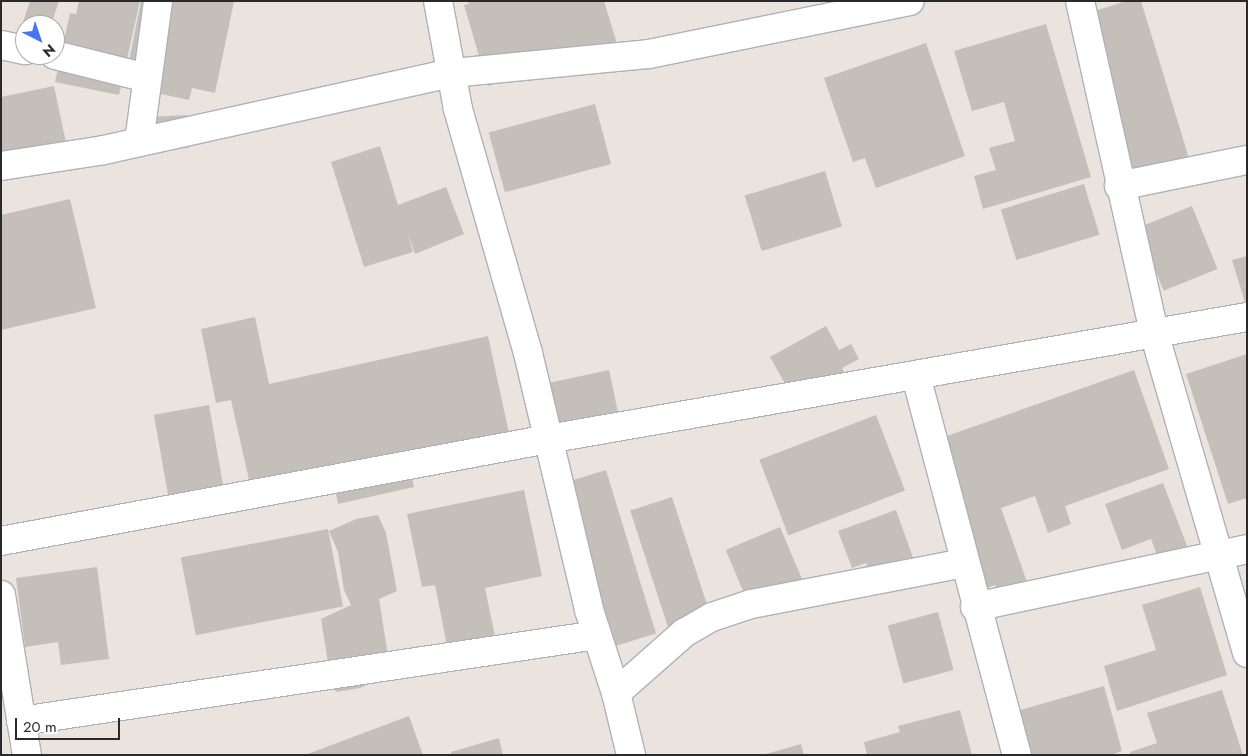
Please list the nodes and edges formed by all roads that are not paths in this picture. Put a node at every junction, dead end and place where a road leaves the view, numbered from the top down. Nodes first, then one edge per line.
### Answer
1 (158, 1) edge
2 (438, 1) edge
3 (910, 1) edge
4 (1080, 1) edge
5 (1, 46) edge
6 (15, 48) edge
7 (65, 58) edge
8 (452, 74) junction
9 (147, 78) junction
10 (139, 142) junction
11 (1247, 160) edge
12 (1, 166) edge
13 (1119, 186) junction
14 (1247, 317) edge
15 (1155, 336) junction
16 (916, 376) junction
17 (548, 439) junction
18 (1, 541) edge
19 (1247, 549) edge
20 (1218, 555) junction
21 (963, 563) junction
22 (1, 594) edge
23 (975, 607) junction
24 (597, 635) junction
25 (1247, 653) edge
26 (616, 693) junction
27 (21, 721) junction
28 (27, 755) edge
29 (631, 755) edge
30 (1016, 755) edge

1 - 9 street
2 - 8 street
3 - 8 street
4 - 13 street
5 - 6 street
7 - 9 street
8 - 10 street
8 - 17 street
9 - 10 street
10 - 12 street
11 - 13 street
13 - 15 street
14 - 15 street
15 - 16 street
15 - 20 street
16 - 17 street
16 - 21 street
17 - 18 street
17 - 24 street
19 - 20 street
20 - 23 street
20 - 25 street
21 - 23 street
21 - 26 street
22 - 27 street
23 - 30 street
24 - 26 street
24 - 27 street
26 - 29 street
27 - 28 street

